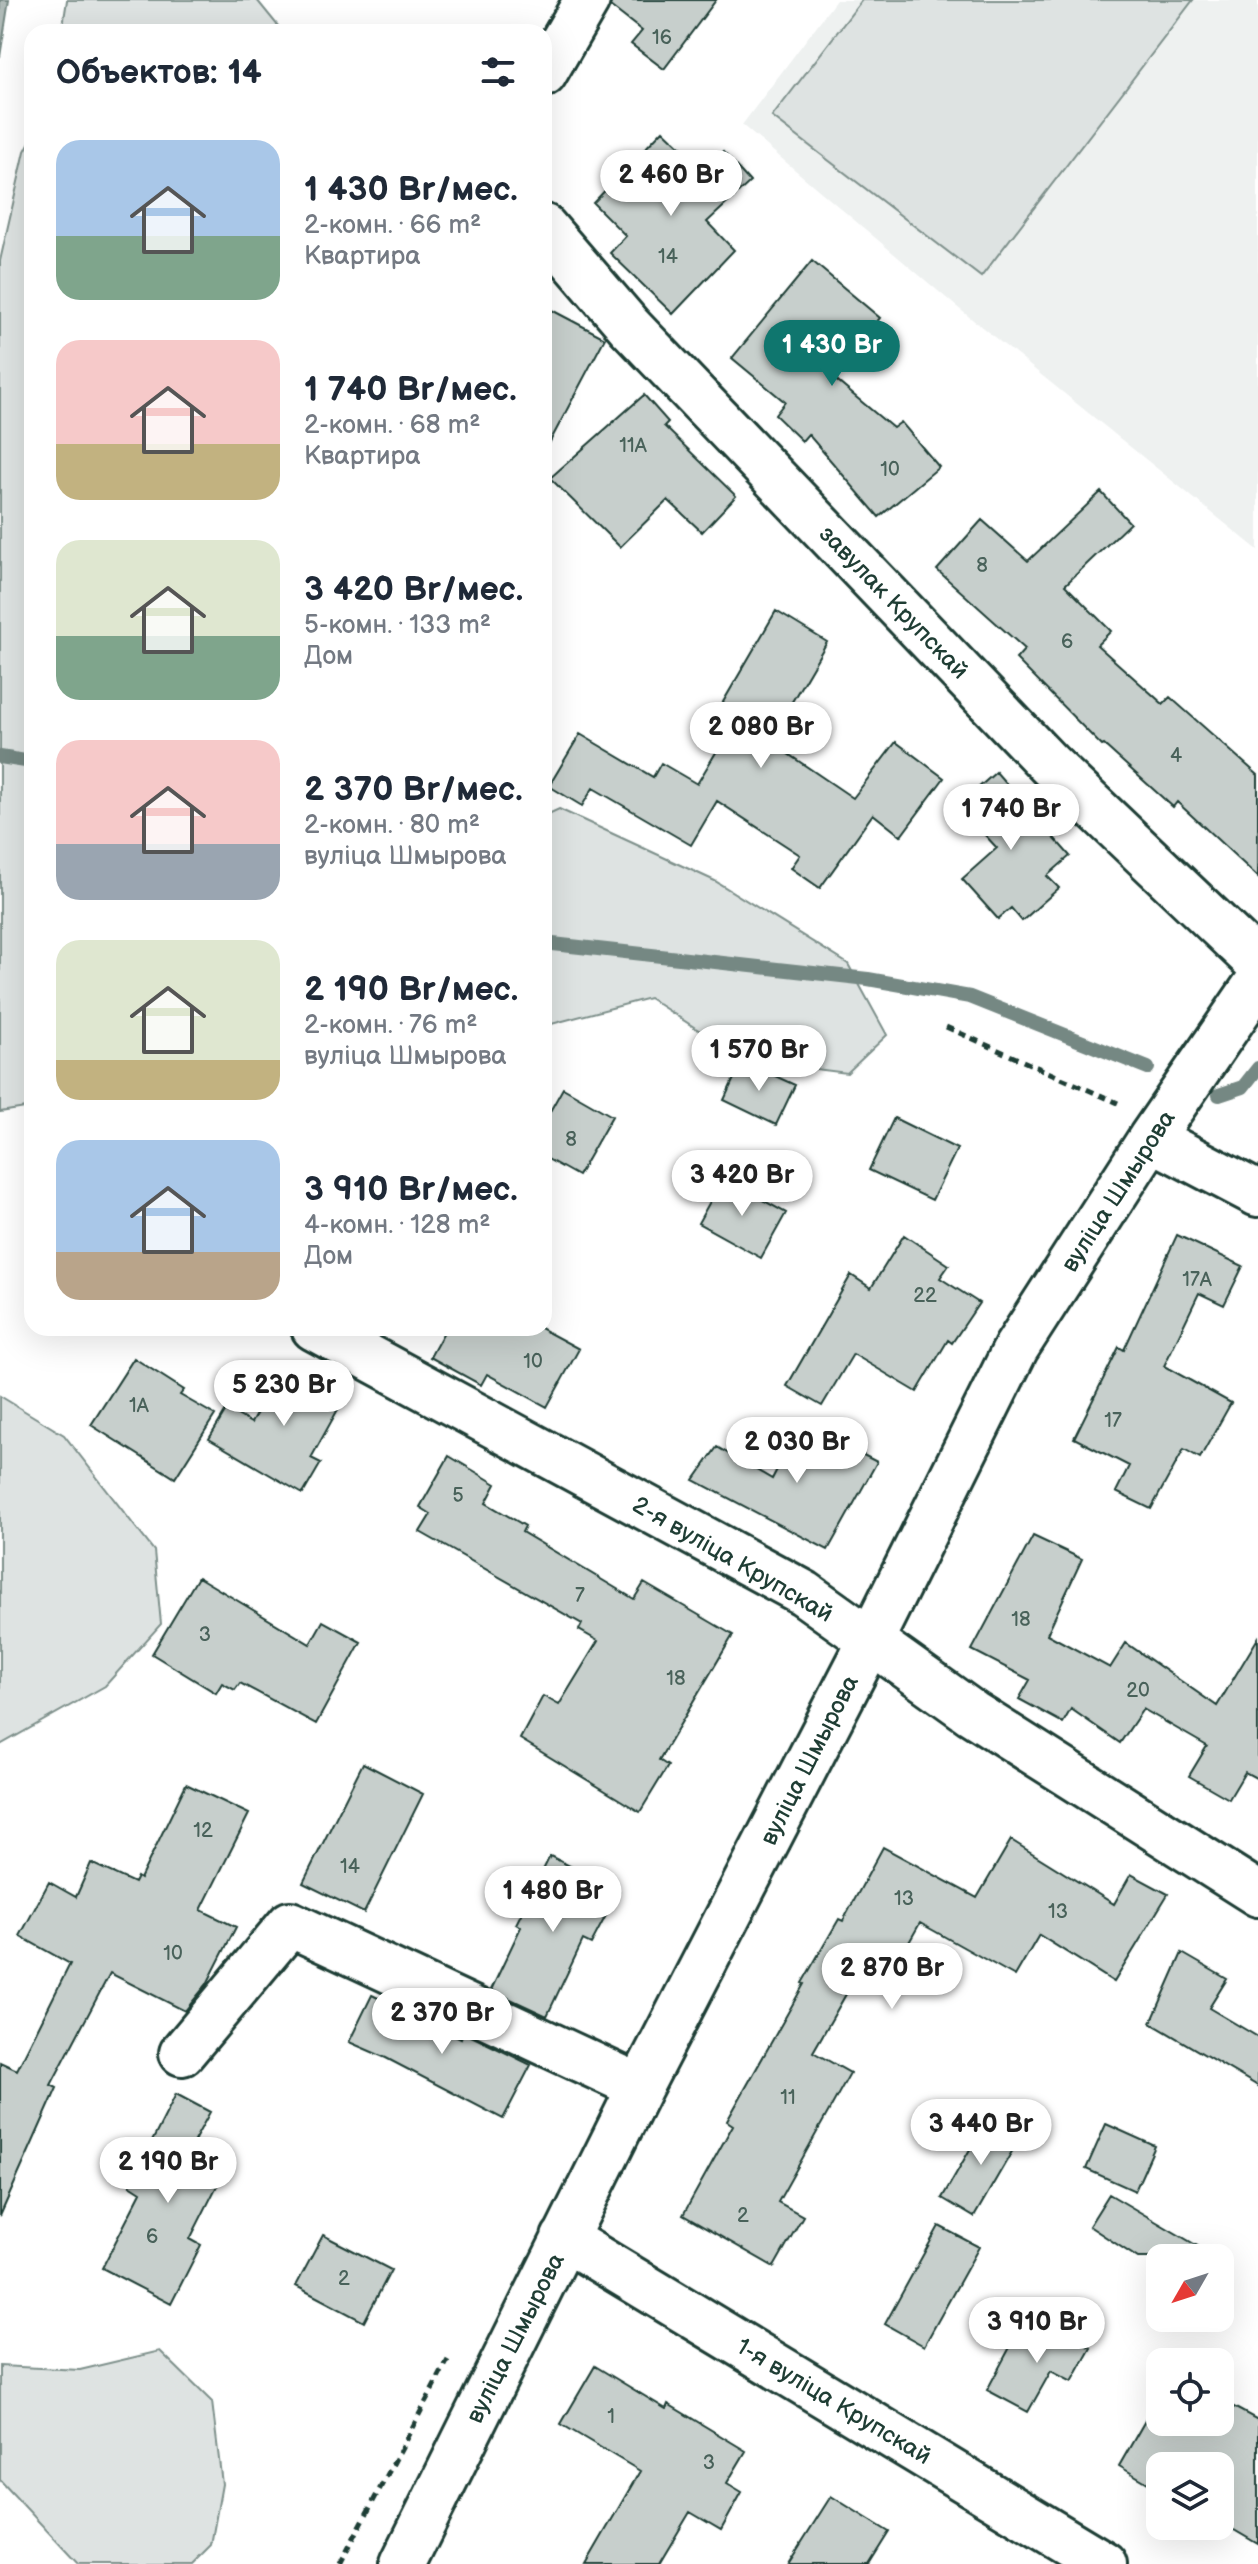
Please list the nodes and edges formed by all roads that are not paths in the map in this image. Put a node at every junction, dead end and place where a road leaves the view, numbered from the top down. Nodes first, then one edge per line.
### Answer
1 (587, 0) edge
2 (552, 60) edge
3 (552, 236) edge
4 (1258, 963) edge
5 (1258, 982) edge
6 (1140, 1123) junction
7 (1258, 1194) edge
8 (329, 1336) edge
9 (871, 1640) junction
10 (1258, 1894) edge
11 (182, 2053) dead end
12 (640, 2087) junction
13 (564, 2238) junction
14 (403, 2564) edge
15 (1104, 2564) edge

1 - 2 street
3 - 4 street, завулак Крупскай
5 - 6 street, вуліца Шмырова
6 - 7 street
6 - 9 street, вуліца Шмырова
8 - 9 street, 2-я вуліца Крупскай
9 - 10 street, 2-я вуліца Крупскай
9 - 12 street, вуліца Шмырова
11 - 12 street
12 - 13 street, вуліца Шмырова
13 - 14 street, вуліца Шмырова
13 - 15 street, 1-я вуліца Крупскай

